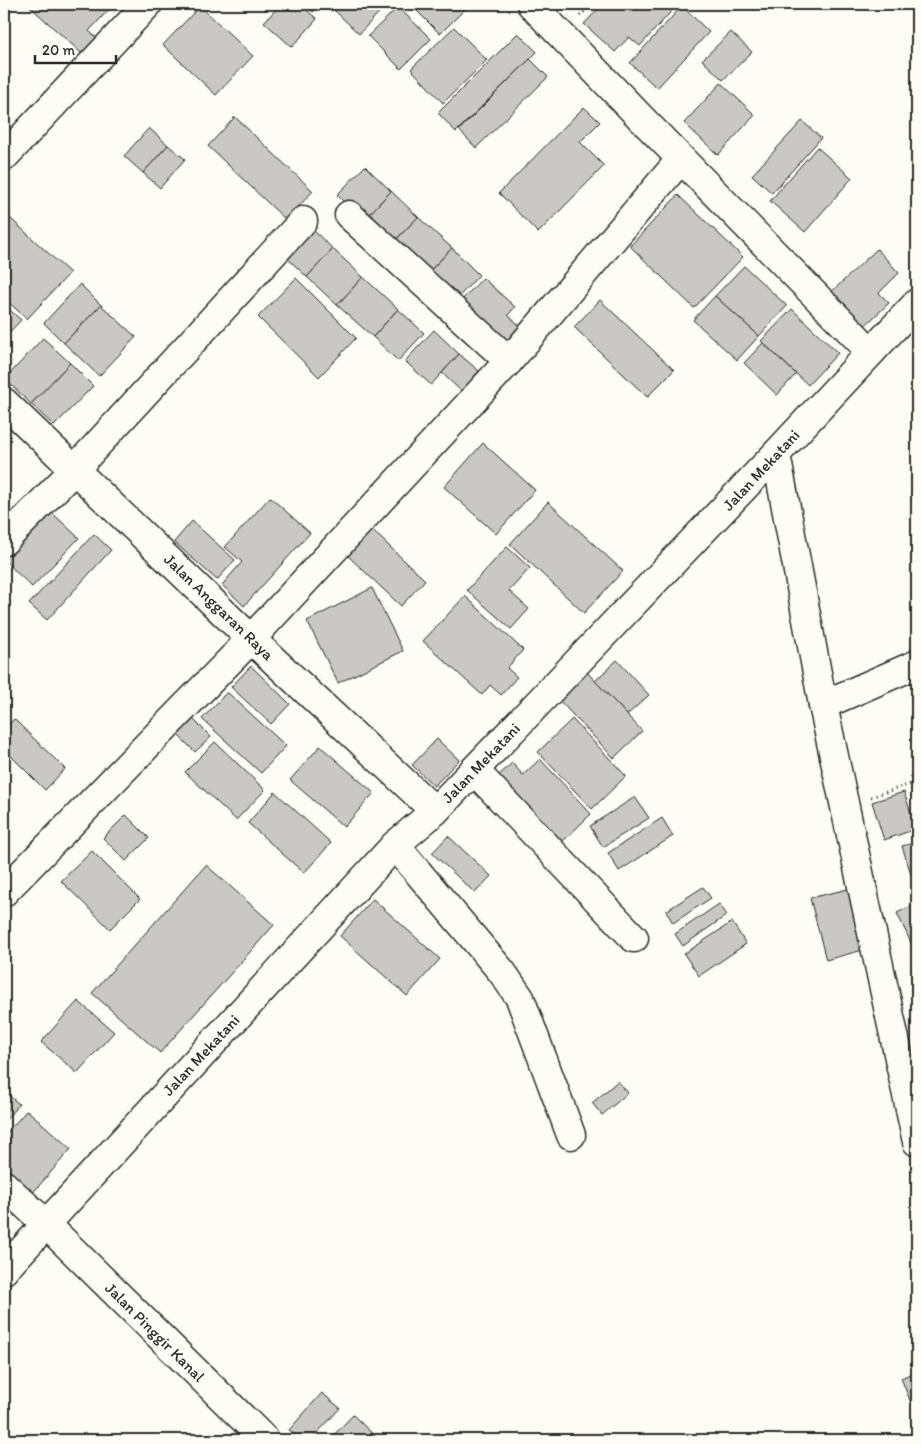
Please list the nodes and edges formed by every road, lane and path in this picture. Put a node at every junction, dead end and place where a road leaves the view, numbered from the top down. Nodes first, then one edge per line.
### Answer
1 (148, 4) edge
2 (531, 4) edge
3 (4, 157) edge
4 (681, 159) junction
5 (349, 215) dead end
6 (303, 221) dead end
7 (917, 303) edge
8 (871, 352) junction
9 (509, 361) junction
10 (4, 402) edge
11 (776, 454) junction
12 (74, 470) junction
13 (4, 541) edge
14 (251, 639) junction
15 (917, 664) edge
16 (823, 705) junction
17 (474, 770) junction
18 (917, 782) edge
19 (844, 805) junction
20 (435, 810) junction
21 (395, 845) junction
22 (4, 892) edge
23 (634, 938) dead end
24 (571, 1135) dead end
25 (917, 1142) edge
26 (4, 1185) edge
27 (46, 1224) junction
28 (4, 1270) edge
29 (265, 1440) edge

1 - 3 street
2 - 4 street
4 - 8 street
4 - 9 street
5 - 9 street
6 - 12 street
7 - 8 street, Jalan Mekatani
8 - 11 street, Jalan Mekatani
9 - 14 street
10 - 12 street, Jalan Anggaran Raya
11 - 16 street
11 - 17 street, Jalan Mekatani
12 - 13 street
12 - 14 street, Jalan Anggaran Raya
14 - 20 street, Jalan Anggaran Raya
14 - 22 street
15 - 16 street
16 - 19 street
17 - 20 street, Jalan Mekatani
17 - 23 street
18 - 19 path
19 - 25 street
20 - 21 street, Jalan Mekatani
21 - 24 street
21 - 27 street, Jalan Mekatani
26 - 27 street, Jalan Pinggir Kanal
27 - 28 street, Jalan Mekatani
27 - 29 street, Jalan Pinggir Kanal

